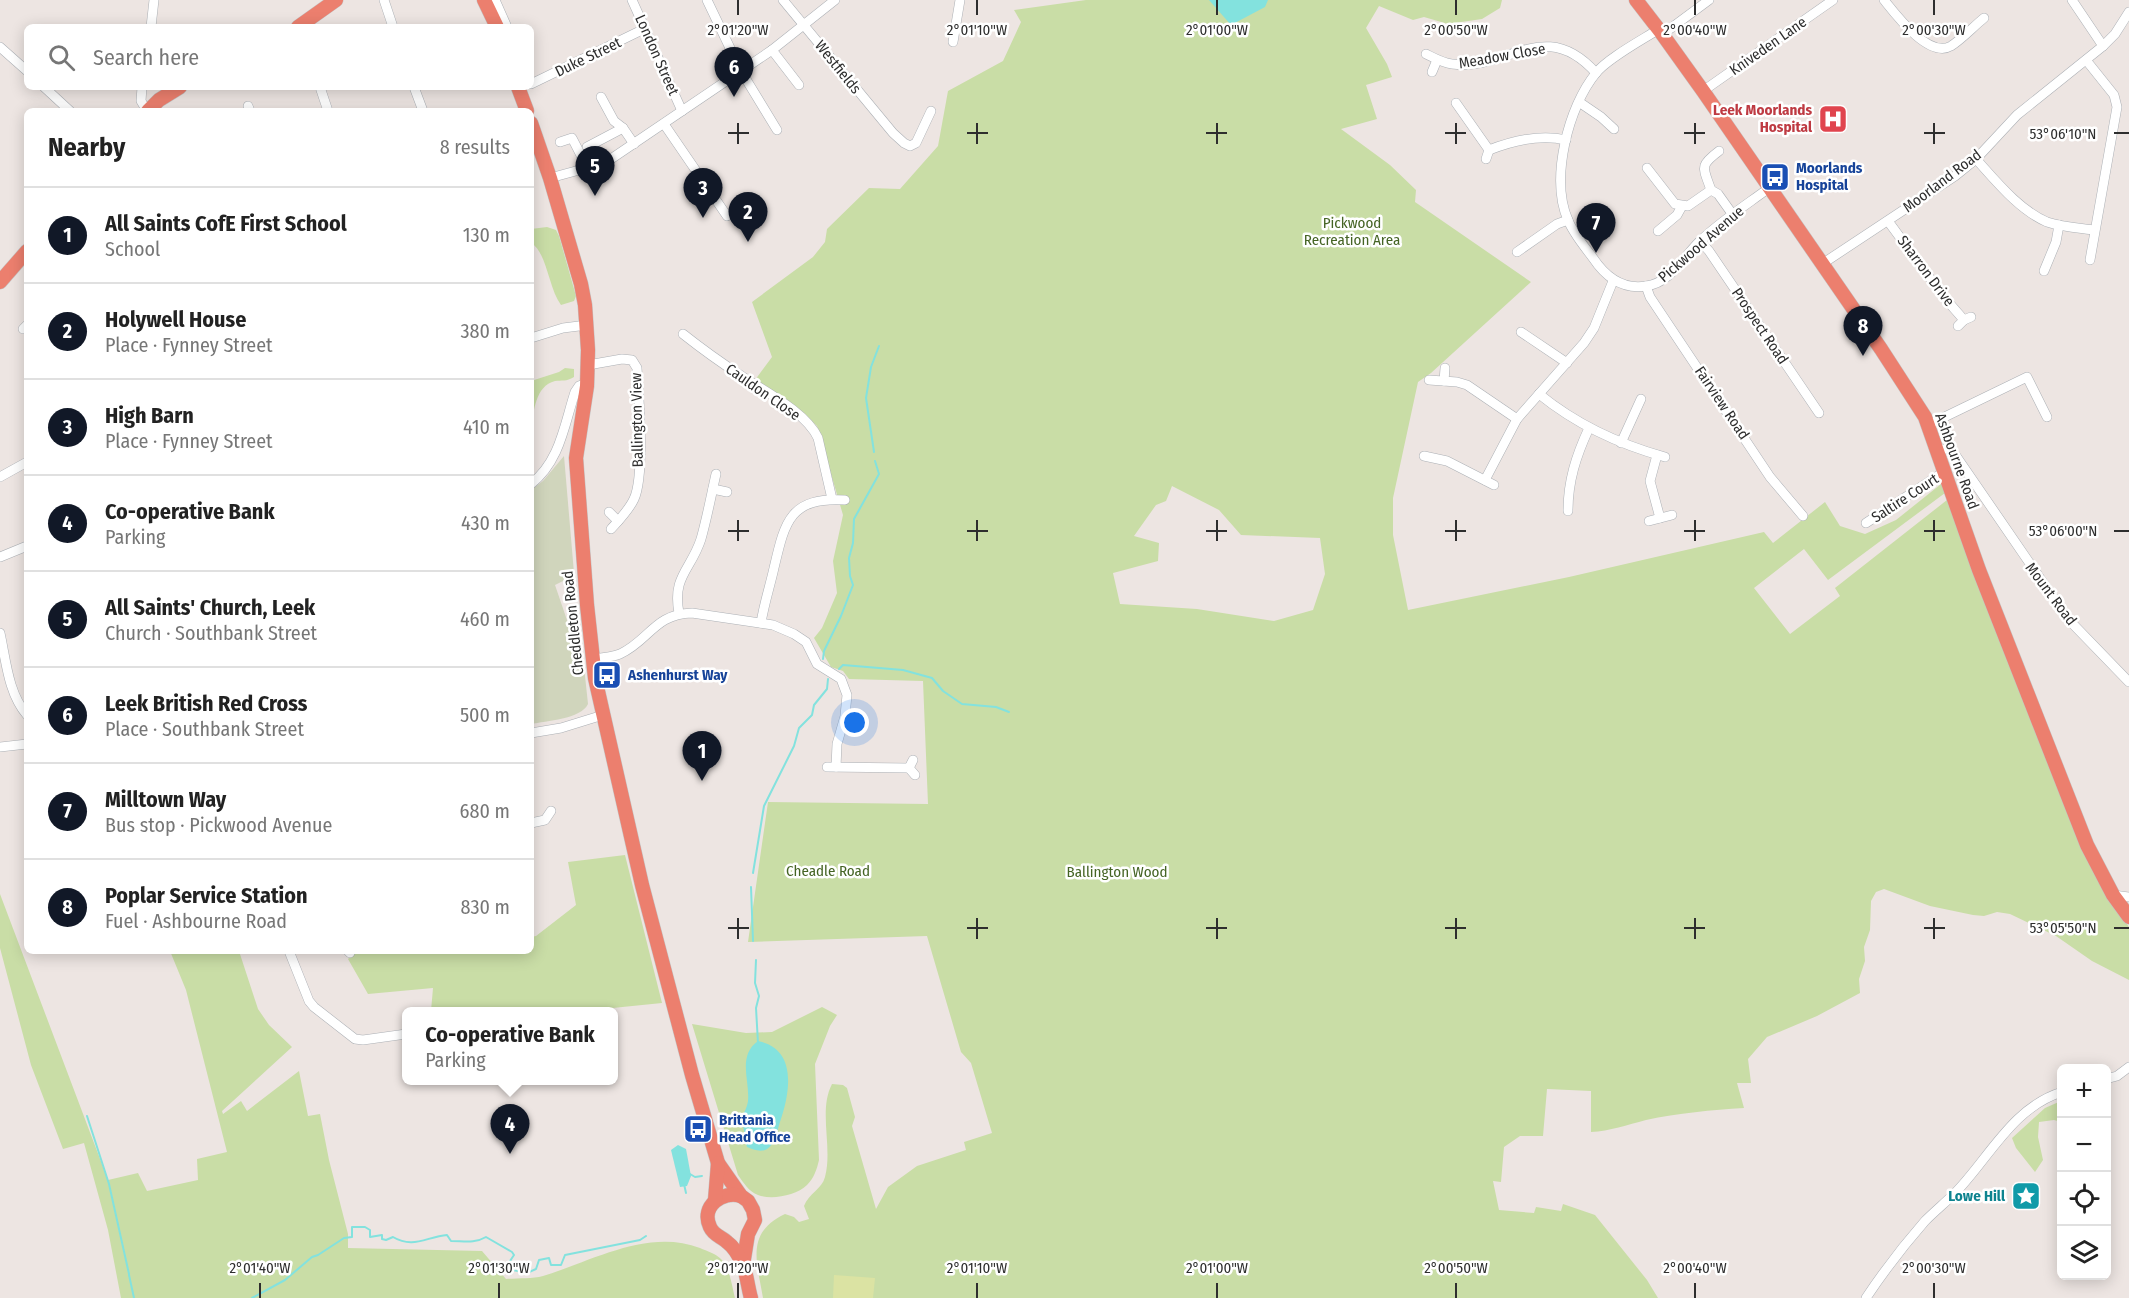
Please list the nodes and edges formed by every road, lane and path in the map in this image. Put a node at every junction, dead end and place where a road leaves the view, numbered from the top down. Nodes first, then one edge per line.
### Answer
1 (154, 0) edge
2 (336, 0) edge
3 (384, 0) edge
4 (484, 0) edge
5 (495, 0) edge
6 (632, 0) edge
7 (706, 0) edge
8 (783, 0) edge
9 (835, 0) edge
10 (960, 0) edge
11 (1636, 0) edge
12 (1709, 0) edge
13 (1833, 0) edge
14 (1884, 0) edge
15 (2072, 0) edge
16 (2129, 12) edge
17 (1984, 18) dead end
18 (151, 24) edge
19 (303, 24) edge
20 (392, 24) edge
21 (496, 24) edge
22 (506, 24) edge
23 (804, 26) junction
24 (644, 29) junction
25 (1661, 32) junction
26 (953, 42) dead end
27 (2103, 46) junction
28 (0, 47) edge
29 (772, 50) junction
30 (1426, 54) dead end
31 (1437, 60) junction
32 (2086, 60) junction
33 (24, 68) edge
34 (741, 71) junction
35 (1432, 72) dead end
36 (1596, 73) junction
37 (534, 82) edge
38 (799, 85) dead end
39 (47, 90) edge
40 (142, 90) edge
41 (175, 90) edge
42 (321, 90) edge
43 (415, 90) edge
44 (524, 90) edge
45 (1702, 91) junction
46 (601, 97) dead end
47 (1579, 102) junction
48 (1462, 106) dead end
49 (67, 108) edge
50 (146, 108) edge
51 (151, 108) edge
52 (327, 108) edge
53 (422, 108) edge
54 (527, 108) edge
55 (682, 111) junction
56 (931, 111) dead end
57 (664, 124) junction
58 (623, 128) junction
59 (1614, 129) dead end
60 (777, 130) dead end
61 (534, 138) edge
62 (1566, 140) junction
63 (560, 142) dead end
64 (634, 144) junction
65 (587, 147) dead end
66 (1719, 151) dead end
67 (1976, 159) junction
68 (587, 167) junction
69 (1653, 171) dead end
70 (550, 178) junction
71 (1769, 188) junction
72 (1711, 190) junction
73 (1683, 206) junction
74 (1733, 215) junction
75 (727, 216) dead end
76 (1568, 220) junction
77 (1888, 221) junction
78 (2059, 225) junction
79 (2094, 230) junction
80 (1658, 231) dead end
81 (1700, 241) junction
82 (24, 254) edge
83 (1532, 256) dead end
84 (2090, 260) dead end
85 (1822, 264) junction
86 (2044, 271) dead end
87 (1613, 281) junction
88 (0, 282) edge
89 (1646, 286) junction
90 (1964, 321) dead end
91 (587, 325) junction
92 (683, 334) dead end
93 (534, 337) edge
94 (1524, 338) dead end
95 (1567, 363) junction
96 (588, 365) junction
97 (1445, 368) dead end
98 (1429, 380) dead end
99 (1444, 381) junction
100 (587, 383) junction
101 (1539, 394) junction
102 (1642, 405) dead end
103 (1819, 413) dead end
104 (2047, 417) dead end
105 (1517, 419) junction
106 (1928, 425) junction
107 (1589, 428) junction
108 (1621, 442) junction
109 (1937, 449) junction
110 (24, 464) edge
111 (1431, 469) dead end
112 (1944, 472) junction
113 (716, 474) dead end
114 (0, 477) edge
115 (534, 481) edge
116 (713, 489) junction
117 (727, 492) dead end
118 (832, 499) junction
119 (845, 500) dead end
120 (1568, 500) junction
121 (1578, 501) dead end
122 (1568, 511) dead end
123 (609, 512) dead end
124 (1672, 515) dead end
125 (1803, 516) dead end
126 (1660, 518) junction
127 (1649, 521) dead end
128 (1866, 523) dead end
129 (24, 547) edge
130 (0, 557) edge
131 (679, 613) junction
132 (761, 623) junction
133 (0, 633) edge
134 (592, 658) junction
135 (2129, 682) edge
136 (24, 710) edge
137 (603, 715) junction
138 (534, 732) edge
139 (24, 744) edge
140 (0, 747) edge
141 (912, 768) dead end
142 (551, 811) dead end
143 (534, 822) edge
144 (2123, 896) edge
145 (2129, 917) edge
146 (290, 954) edge
147 (402, 1035) edge
148 (2129, 1067) edge
149 (2111, 1078) edge
150 (2057, 1094) edge
151 (718, 1163) junction
152 (741, 1196) junction
153 (715, 1200) junction
154 (748, 1234) junction
155 (726, 1240) junction
156 (743, 1265) junction
157 (751, 1298) edge
158 (1866, 1298) edge

1 - 18 street
2 - 19 highway
3 - 20 street
4 - 21 highway
5 - 22 street
6 - 24 street, London Street
7 - 34 street
8 - 23 street, Westfields
9 - 23 street
10 - 26 street
11 - 25 highway, Ashbourne Road
12 - 25 street
13 - 45 street, Kniveden Lane
14 - 17 street
15 - 27 street
16 - 27 street, Moorland Road
23 - 29 street
23 - 56 street, Westfields
24 - 37 street, Duke Street
24 - 55 street, London Street
25 - 36 street
25 - 45 highway, Ashbourne Road
27 - 32 street, Moorland Road
28 - 33 street
29 - 34 street
29 - 38 street
30 - 31 street, Meadow Close
31 - 35 street, Meadow Close
31 - 36 street, Meadow Close
32 - 67 street, Moorland Road
32 - 79 street
34 - 55 street
34 - 60 street
36 - 47 street
39 - 49 street
40 - 50 street
41 - 51 highway
42 - 52 street
43 - 53 street
44 - 54 highway
45 - 71 highway, Ashbourne Road
46 - 58 street
47 - 59 street
47 - 62 street
48 - 62 street
55 - 57 street
57 - 64 street
57 - 75 street
58 - 64 street
58 - 65 street
61 - 70 highway, Cheddleton Road
62 - 76 street
63 - 68 street
64 - 68 street
66 - 72 street
67 - 77 street, Moorland Road
67 - 78 street
68 - 70 street
69 - 73 street
70 - 91 highway, Cheddleton Road
71 - 74 street, Pickwood Avenue
71 - 85 highway, Ashbourne Road
72 - 73 street
72 - 74 street
73 - 80 street
74 - 81 street, Pickwood Avenue
76 - 83 street
76 - 87 street
77 - 85 street, Moorland Road
77 - 90 street, Sharron Drive
78 - 79 street
78 - 86 street
79 - 84 street
81 - 89 street, Pickwood Avenue
81 - 103 street, Prospect Road
82 - 88 highway
85 - 106 highway, Ashbourne Road
87 - 89 street, Pickwood Avenue
87 - 95 street
89 - 125 street, Fairview Road
91 - 93 street
91 - 96 highway, Cheddleton Road
92 - 118 street, Cauldon Close
94 - 95 street
95 - 101 street
96 - 100 highway, Cheddleton Road
96 - 123 street, Ballington View
97 - 99 street
98 - 99 street
99 - 105 street
100 - 115 street
100 - 134 highway, Cheddleton Road
101 - 105 street
101 - 107 street
102 - 108 street
104 - 106 street
105 - 111 street
106 - 109 highway, Ashbourne Road
107 - 108 street
107 - 120 street
108 - 126 street
109 - 112 highway, Ashbourne Road
109 - 135 street, Mount Road
110 - 114 street
112 - 128 street, Saltire Court
112 - 144 highway, Ashbourne Road
113 - 116 street
116 - 117 street
116 - 131 street
118 - 119 street
118 - 132 street
120 - 121 street
120 - 122 street
124 - 126 street
126 - 127 street
129 - 130 street
131 - 132 street
131 - 134 street
132 - 141 street
133 - 136 street
134 - 137 highway, Cheddleton Road
137 - 138 street
137 - 151 highway, Cheddleton Road
139 - 140 street
142 - 143 street
144 - 145 highway, Ashbourne Road
146 - 147 street
148 - 149 street
150 - 158 street
151 - 152 highway, Cheddleton Road
151 - 153 highway, Cheddleton Road
152 - 153 highway
152 - 154 highway, Cheddleton Road
153 - 155 highway, Cheddleton Road
154 - 155 highway
154 - 156 highway, Cheddleton Road
155 - 156 highway, Cheddleton Road
156 - 157 highway, Cheddleton Road

